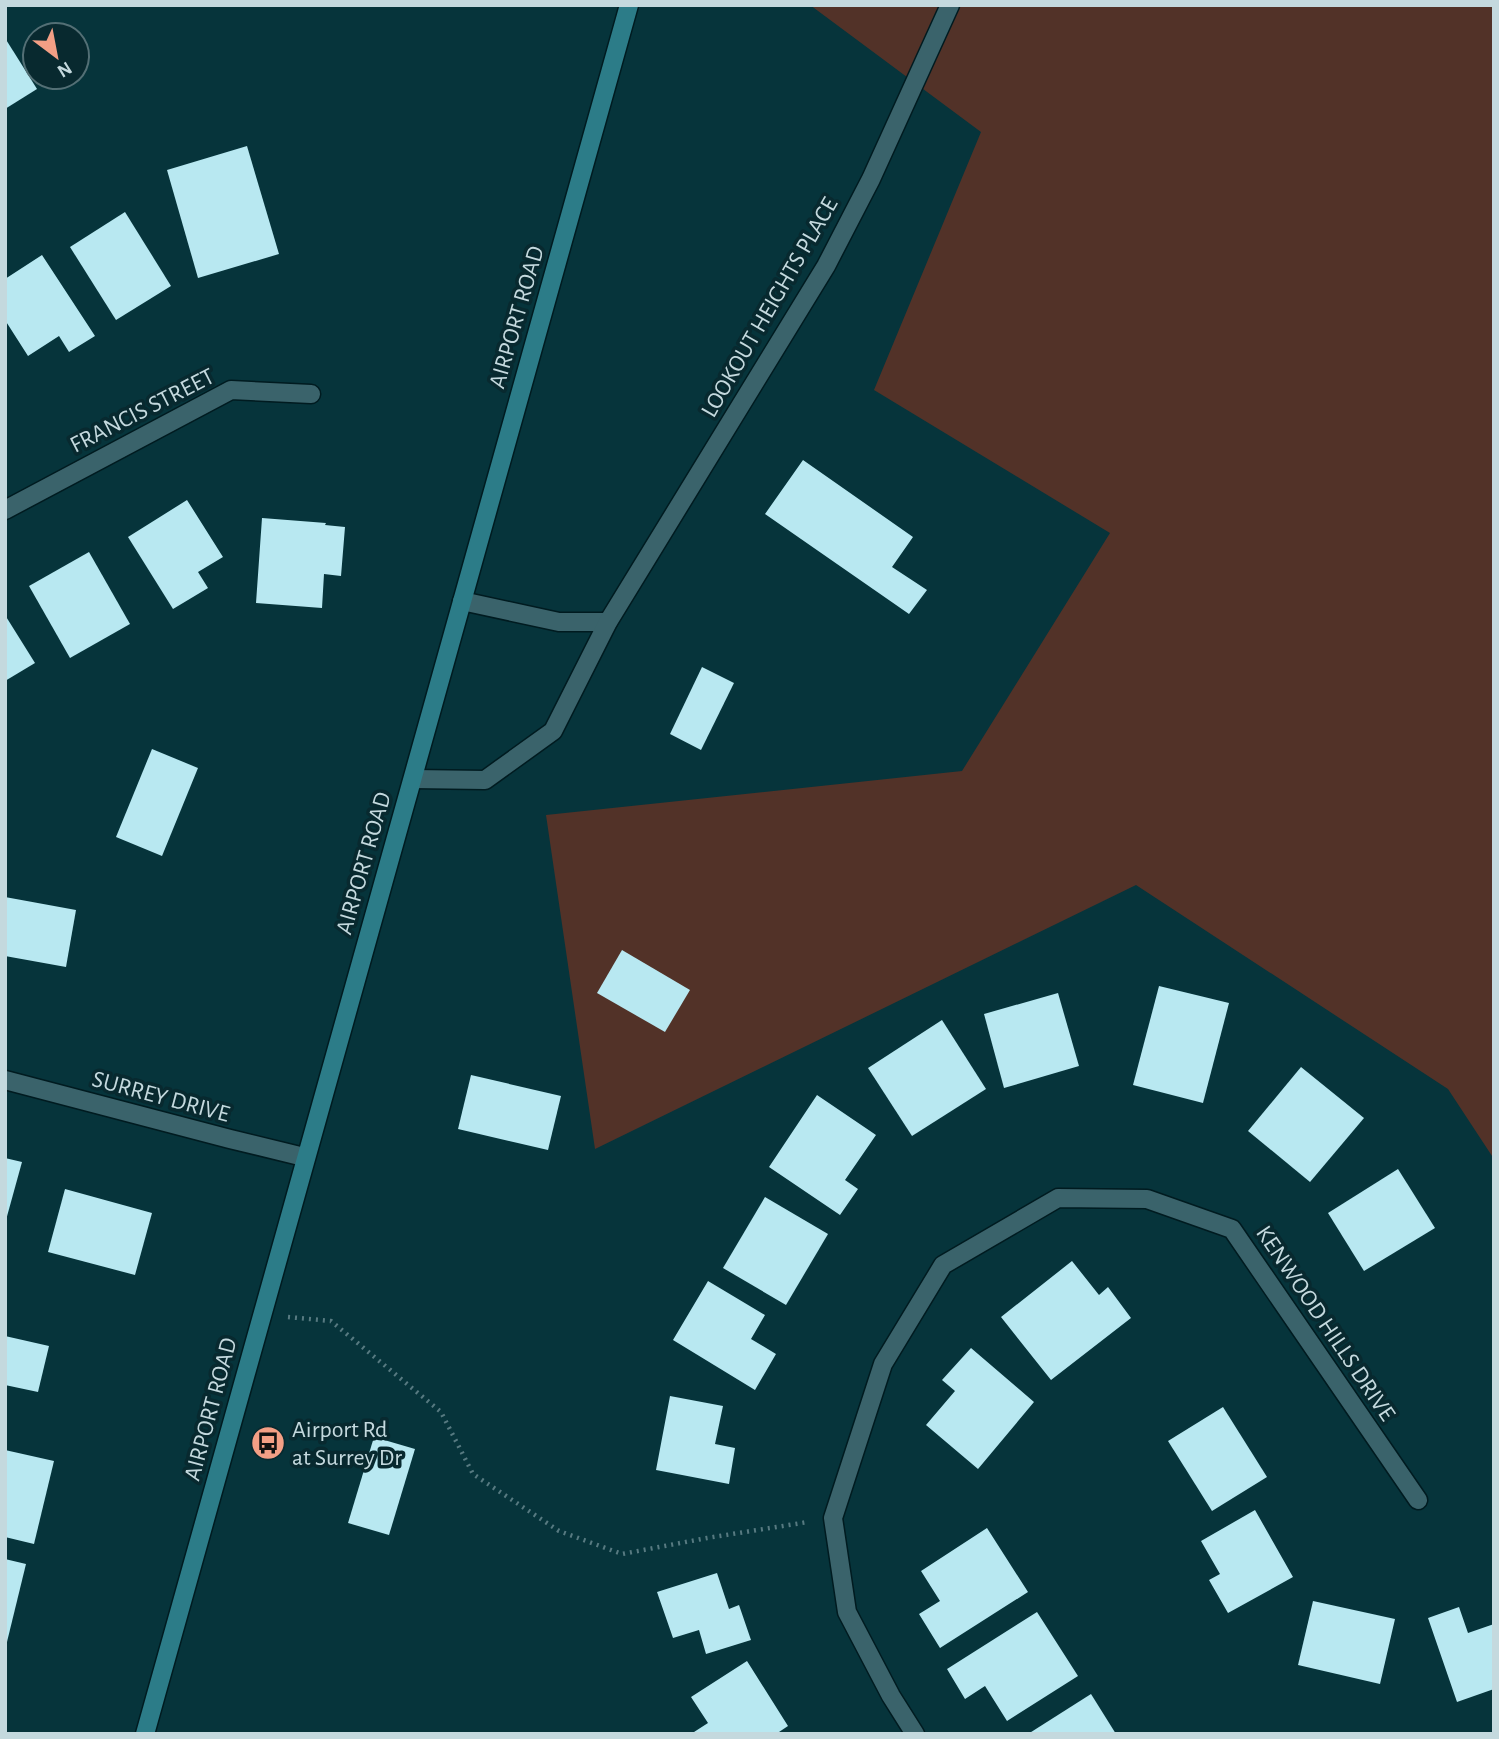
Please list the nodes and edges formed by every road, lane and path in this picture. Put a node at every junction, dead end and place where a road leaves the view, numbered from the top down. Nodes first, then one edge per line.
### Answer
1 (629, 5) edge
2 (950, 5) edge
3 (311, 394) dead end
4 (5, 510) edge
5 (462, 601) junction
6 (608, 622) junction
7 (413, 779) junction
8 (5, 1080) edge
9 (304, 1157) junction
10 (262, 1312) junction
11 (1418, 1500) dead end
12 (833, 1518) junction
13 (145, 1734) edge
14 (915, 1734) edge

1 - 5 main road, AIRPORT ROAD
2 - 6 street, LOOKOUT HEIGHTS PLACE
3 - 4 street, FRANCIS STREET
5 - 6 street
5 - 7 main road, AIRPORT ROAD
6 - 7 street, LOOKOUT HEIGHTS PLACE
7 - 9 main road, AIRPORT ROAD
8 - 9 street, SURREY DRIVE
9 - 10 main road, AIRPORT ROAD
10 - 12 path
10 - 13 main road, AIRPORT ROAD
11 - 12 street, KENWOOD HILLS DRIVE
12 - 14 street, KENWOOD HILLS DRIVE

